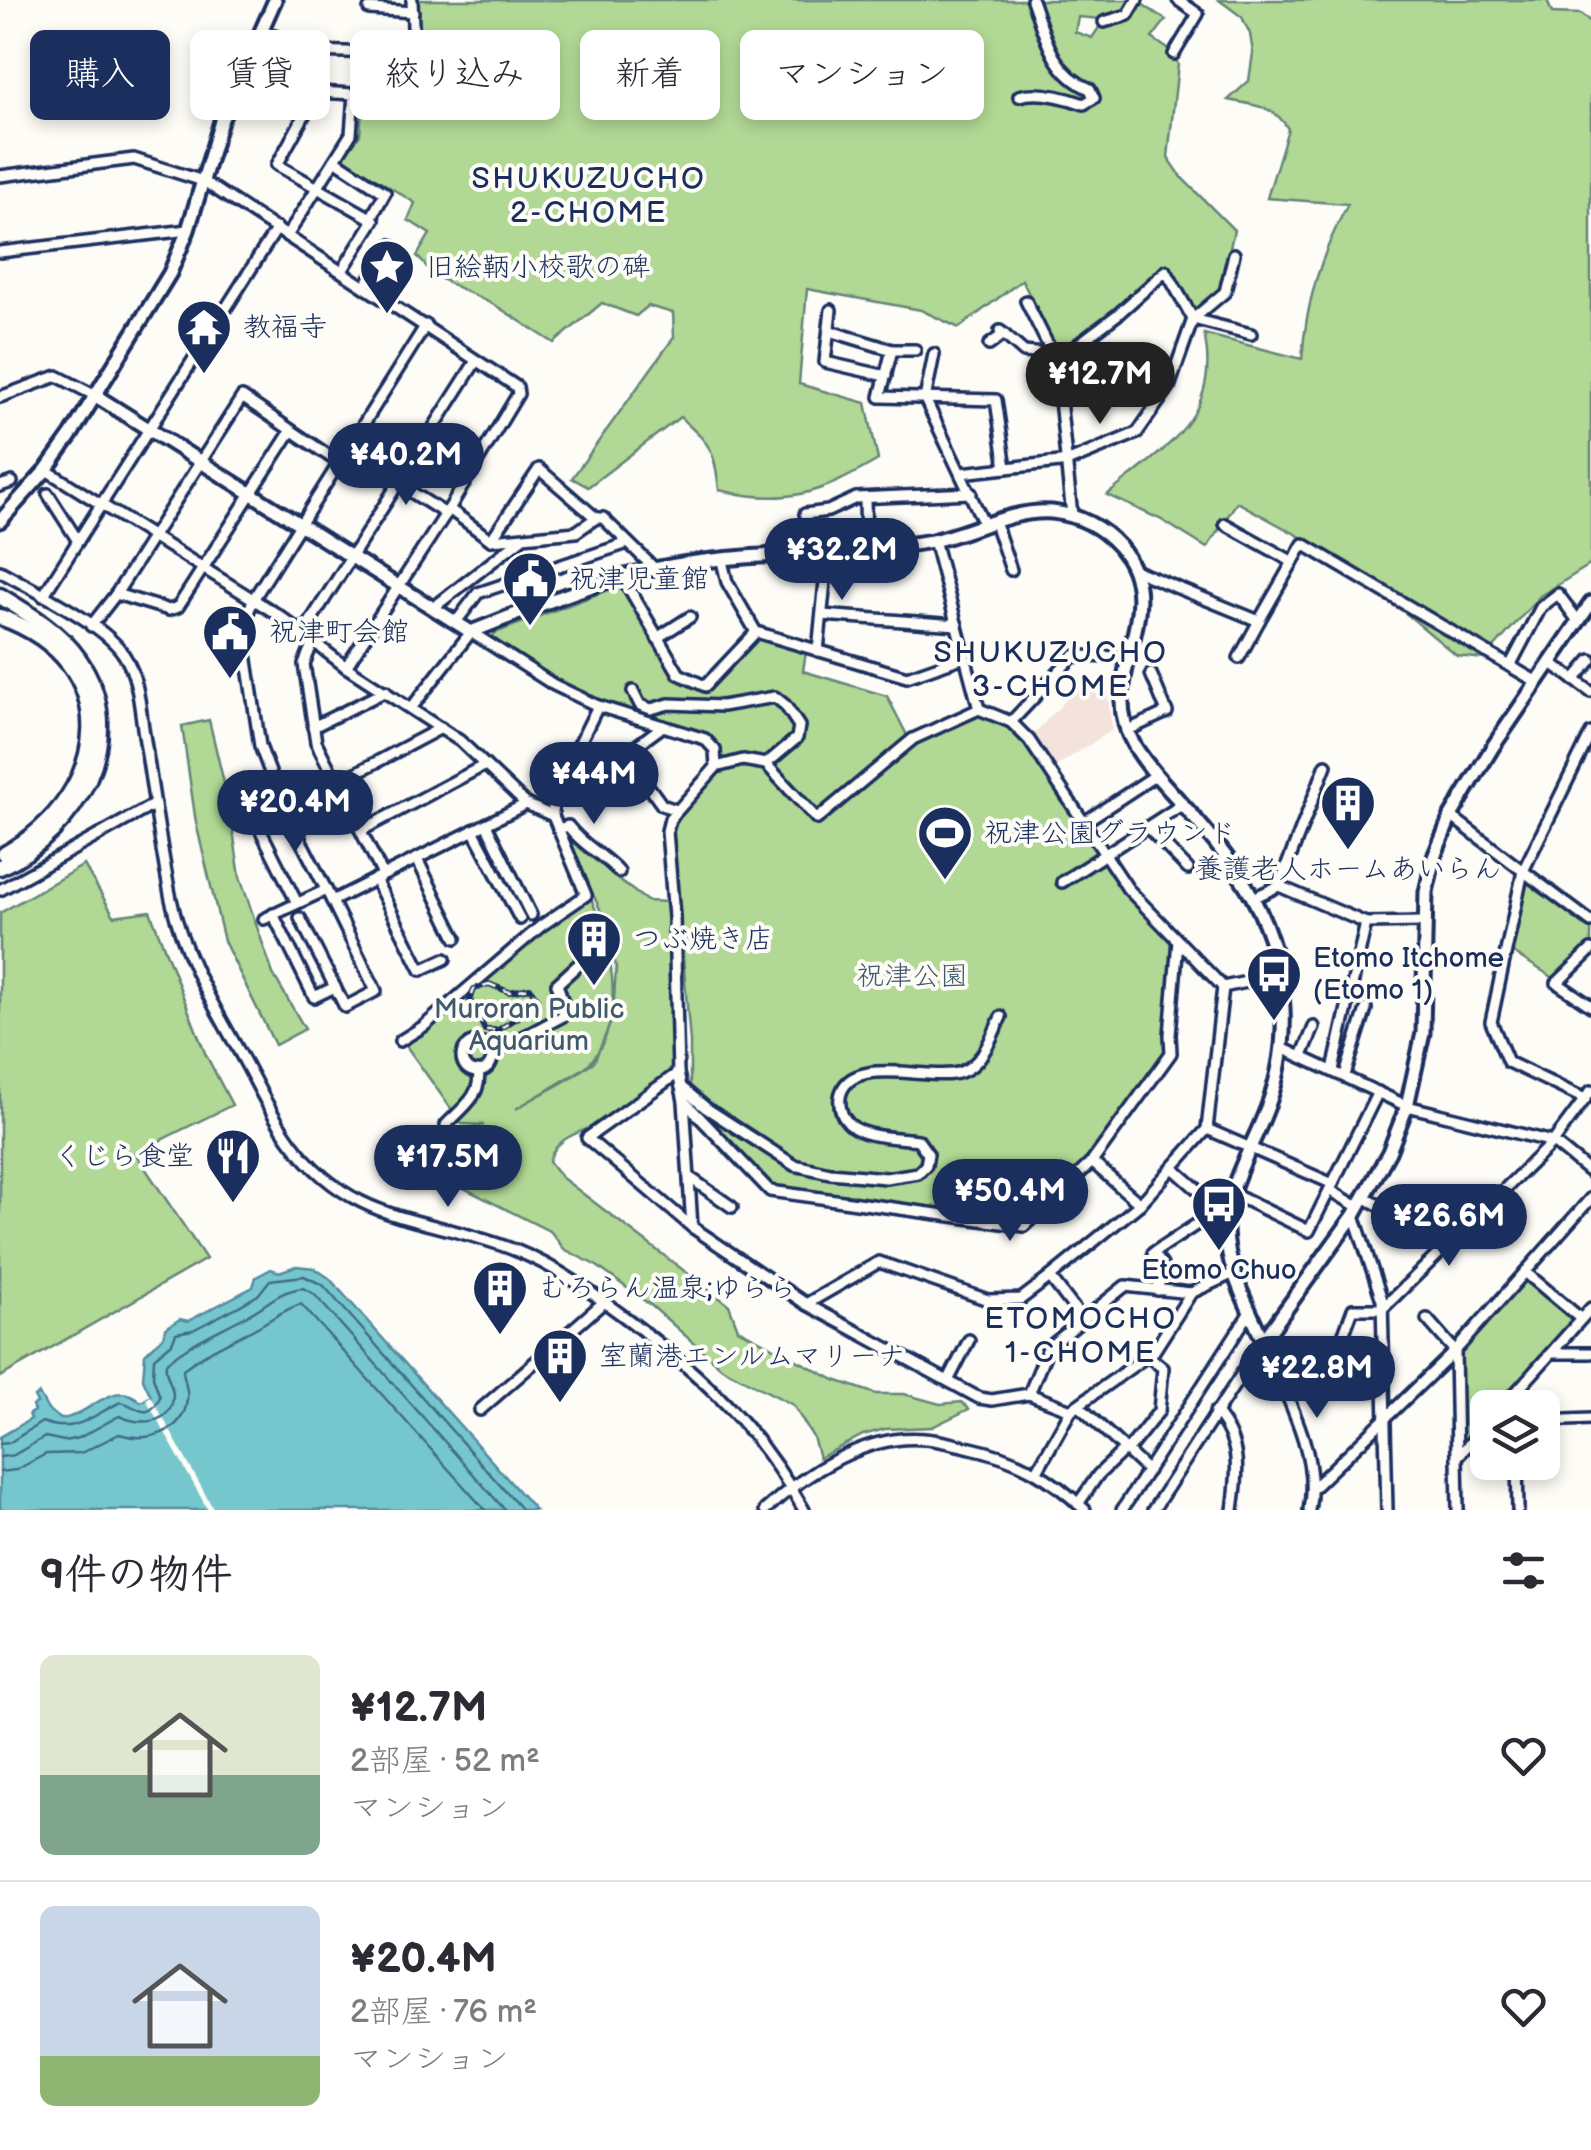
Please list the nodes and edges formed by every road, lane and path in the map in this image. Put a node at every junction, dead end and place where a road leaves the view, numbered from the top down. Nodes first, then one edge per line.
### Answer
1 (275, 0) edge
2 (412, 0) edge
3 (1032, 0) edge
4 (1137, 0) edge
5 (1178, 0) edge
6 (370, 9) dead end
7 (413, 12) junction
8 (1104, 22) dead end
9 (263, 30) edge
10 (330, 52) edge
11 (1174, 54) dead end
12 (330, 93) edge
13 (1018, 96) dead end
14 (221, 120) edge
15 (299, 120) edge
16 (335, 160) junction
17 (0, 176) edge
18 (203, 181) junction
19 (319, 188) junction
20 (371, 218) junction
21 (277, 228) junction
22 (188, 230) junction
23 (287, 236) junction
24 (392, 245) dead end
25 (0, 252) edge
26 (1234, 254) dead end
27 (342, 271) junction
28 (366, 286) junction
29 (1026, 301) dead end
30 (831, 310) dead end
31 (1194, 319) junction
32 (426, 325) junction
33 (830, 330) junction
34 (1251, 334) dead end
35 (988, 345) dead end
36 (892, 350) junction
37 (916, 350) dead end
38 (934, 354) dead end
39 (1055, 358) junction
40 (476, 361) junction
41 (886, 376) junction
42 (96, 396) junction
43 (0, 397) edge
44 (925, 399) junction
45 (150, 429) junction
46 (291, 431) junction
47 (348, 452) junction
48 (200, 460) junction
49 (1069, 461) junction
50 (340, 464) junction
51 (1006, 468) junction
52 (46, 470) junction
53 (961, 472) junction
54 (12, 482) dead end
55 (398, 484) junction
56 (0, 486) edge
57 (251, 492) junction
58 (971, 493) junction
59 (48, 494) dead end
60 (865, 500) junction
61 (100, 506) junction
62 (447, 512) junction
63 (806, 514) dead end
64 (1072, 516) junction
65 (596, 518) junction
66 (0, 521) edge
67 (1225, 524) dead end
68 (301, 525) junction
69 (990, 525) junction
70 (524, 537) junction
71 (151, 538) junction
72 (491, 540) junction
73 (934, 540) junction
74 (78, 541) junction
75 (628, 543) junction
76 (866, 548) junction
77 (828, 551) junction
78 (352, 557) junction
79 (722, 561) junction
80 (1293, 562) junction
81 (655, 569) junction
82 (202, 570) junction
83 (1011, 570) dead end
84 (1134, 570) junction
85 (0, 571) edge
86 (623, 578) junction
87 (399, 586) junction
88 (116, 594) junction
89 (0, 596) edge
90 (44, 596) junction
91 (254, 598) junction
92 (1591, 603) edge
93 (433, 608) junction
94 (822, 614) junction
95 (0, 617) edge
96 (690, 617) dead end
97 (1259, 621) junction
98 (1578, 621) junction
99 (456, 622) junction
100 (957, 625) junction
101 (91, 626) junction
102 (471, 632) junction
103 (756, 632) junction
104 (303, 633) junction
105 (657, 638) junction
106 (313, 642) junction
107 (818, 651) junction
108 (964, 658) junction
109 (1126, 658) junction
110 (1239, 658) dead end
111 (1591, 660) edge
112 (1550, 662) junction
113 (1510, 666) junction
114 (346, 667) junction
115 (1151, 674) dead end
116 (1574, 680) junction
117 (1537, 682) junction
118 (633, 690) dead end
119 (676, 690) dead end
120 (386, 691) junction
121 (1591, 692) edge
122 (669, 704) junction
123 (598, 706) junction
124 (412, 707) junction
125 (980, 710) junction
126 (1011, 722) junction
127 (663, 726) junction
128 (313, 727) junction
129 (442, 728) junction
130 (1126, 731) junction
131 (1591, 733) edge
132 (625, 754) junction
133 (766, 764) junction
134 (485, 765) junction
135 (1326, 765) dead end
136 (716, 767) junction
137 (1156, 775) junction
138 (337, 783) junction
139 (556, 788) junction
140 (155, 804) junction
141 (282, 804) junction
142 (526, 804) junction
143 (1183, 804) junction
144 (676, 810) junction
145 (553, 816) junction
146 (1452, 816) junction
147 (1086, 821) junction
148 (486, 824) junction
149 (1148, 828) junction
150 (558, 829) junction
151 (362, 830) junction
152 (473, 830) junction
153 (1108, 854) junction
154 (0, 856) edge
155 (416, 858) junction
156 (0, 867) edge
157 (1188, 869) dead end
158 (1523, 871) junction
159 (620, 872) dead end
160 (379, 877) junction
161 (1062, 882) dead end
162 (1280, 886) junction
163 (0, 890) edge
164 (326, 890) junction
165 (1255, 898) junction
166 (332, 901) junction
167 (297, 902) junction
168 (531, 914) dead end
169 (300, 918) dead end
170 (520, 920) dead end
171 (1423, 922) junction
172 (1591, 922) edge
173 (1366, 923) junction
174 (456, 938) dead end
175 (1178, 942) junction
176 (1591, 950) edge
177 (445, 959) dead end
178 (1329, 959) dead end
179 (580, 962) dead end
180 (1357, 965) junction
181 (1280, 975) junction
182 (335, 987) junction
183 (1223, 988) junction
184 (1591, 1006) edge
185 (1346, 1011) junction
186 (1001, 1017) dead end
187 (1314, 1028) dead end
188 (400, 1041) dead end
189 (1282, 1048) junction
190 (491, 1054) junction
191 (1302, 1056) junction
192 (1333, 1070) junction
193 (478, 1071) junction
194 (678, 1073) junction
195 (1344, 1075) junction
196 (681, 1087) junction
197 (1378, 1092) junction
198 (1588, 1097) edge
199 (684, 1101) junction
200 (1407, 1106) junction
201 (446, 1125) dead end
202 (1207, 1128) junction
203 (1553, 1142) junction
204 (1251, 1146) junction
205 (1092, 1162) junction
206 (1172, 1168) junction
207 (1591, 1172) edge
208 (688, 1177) junction
209 (1331, 1187) junction
210 (1234, 1194) junction
211 (1591, 1198) edge
212 (1140, 1204) junction
213 (1358, 1206) junction
214 (732, 1207) dead end
215 (1224, 1212) junction
216 (1401, 1218) dead end
217 (692, 1227) junction
218 (1526, 1272) junction
219 (1234, 1273) junction
220 (1050, 1277) junction
221 (1158, 1290) junction
222 (1191, 1293) junction
223 (604, 1302) junction
224 (806, 1304) junction
225 (1591, 1308) edge
226 (1382, 1309) junction
227 (1250, 1312) junction
228 (1428, 1319) dead end
229 (1581, 1319) junction
230 (1083, 1320) junction
231 (969, 1340) dead end
232 (1262, 1341) junction
233 (1455, 1351) junction
234 (1552, 1353) junction
235 (1591, 1353) edge
236 (1148, 1356) junction
237 (948, 1381) junction
238 (1519, 1390) edge
239 (1029, 1394) junction
240 (1286, 1396) junction
241 (1075, 1408) junction
242 (480, 1410) dead end
243 (1215, 1412) junction
244 (1385, 1417) junction
245 (1591, 1420) edge
246 (1560, 1421) edge
247 (1470, 1443) edge
248 (1126, 1450) junction
249 (1457, 1457) junction
250 (1148, 1471) junction
251 (1037, 1472) junction
252 (1517, 1480) edge
253 (1314, 1487) junction
254 (790, 1488) junction
255 (1082, 1507) edge
256 (765, 1510) edge
257 (804, 1510) edge
258 (1122, 1510) edge
259 (1153, 1510) edge
260 (1232, 1510) edge
261 (1308, 1510) edge
262 (1387, 1510) edge
263 (1458, 1510) edge
264 (1518, 1510) edge

1 - 9 main road
2 - 7 street
3 - 13 street
4 - 8 street
5 - 11 street
6 - 7 street
7 - 10 street
12 - 16 street
14 - 18 main road
15 - 19 street
16 - 19 street
16 - 20 street
17 - 18 street
18 - 21 street
18 - 22 main road
19 - 20 street
19 - 23 street
20 - 27 street
21 - 23 street
21 - 45 street
22 - 25 street
22 - 42 main road
23 - 27 street
24 - 28 street
26 - 31 street
27 - 28 street
28 - 32 street
29 - 39 street
30 - 33 street
31 - 34 street
31 - 39 street
31 - 49 street
32 - 40 street
32 - 47 street
33 - 36 street
33 - 41 street
35 - 39 street
36 - 37 street
36 - 41 street
38 - 44 street
39 - 49 street
40 - 55 street
40 - 62 street
41 - 44 street
42 - 43 street
42 - 45 main road
42 - 52 main road
44 - 51 street
44 - 53 street
45 - 48 main road
45 - 61 street
46 - 48 street
46 - 50 street
46 - 57 street
47 - 50 street
47 - 55 street
48 - 57 main road
48 - 71 street
49 - 51 street
49 - 64 street
50 - 68 street
51 - 53 street
52 - 61 street
52 - 66 main road
53 - 58 street
54 - 56 street
55 - 62 street
55 - 78 street
57 - 68 main road
57 - 82 street
58 - 60 street
58 - 69 street
59 - 74 street
60 - 63 street
60 - 76 street
61 - 71 street
61 - 74 street
62 - 72 street
62 - 87 street
64 - 69 main road
64 - 84 main road
65 - 70 street
65 - 72 street
65 - 75 street
67 - 80 street
68 - 78 main road
68 - 91 street
69 - 73 main road
69 - 83 street
70 - 72 street
70 - 93 street
71 - 82 street
71 - 88 street
73 - 76 main road
73 - 100 street
74 - 90 street
75 - 81 street
75 - 99 street
76 - 77 main road
77 - 79 main road
77 - 94 street
78 - 87 main road
78 - 104 street
79 - 81 main road
79 - 103 street
80 - 97 street
80 - 113 street
81 - 86 main road
82 - 88 street
82 - 91 street
84 - 97 street
84 - 109 main road
85 - 90 street
86 - 102 main road
86 - 105 street
87 - 93 main road
87 - 114 street
88 - 101 street
89 - 156 highway
90 - 101 street
91 - 104 street
91 - 141 street
92 - 98 main road
93 - 99 main road
94 - 100 street
94 - 107 street
95 - 154 highway
96 - 105 street
97 - 110 street
98 - 112 main road
98 - 113 street
99 - 102 main road
100 - 108 street
101 - 140 street
102 - 123 street
102 - 124 street
103 - 105 street
103 - 107 street
104 - 106 street
106 - 114 street
106 - 128 street
107 - 108 street
108 - 125 street
109 - 126 street
109 - 130 main road
111 - 116 street
112 - 116 street
112 - 117 main road
113 - 117 street
114 - 120 street
115 - 130 street
116 - 121 street
117 - 146 main road
118 - 122 street
119 - 122 street
120 - 124 street
120 - 128 street
122 - 133 street
123 - 127 street
123 - 139 street
124 - 129 street
125 - 126 street
125 - 133 street
126 - 147 street
127 - 132 street
127 - 136 street
128 - 138 street
129 - 134 street
129 - 138 street
130 - 137 main road
131 - 158 street
132 - 139 street
132 - 144 street
133 - 136 street
134 - 142 street
134 - 151 street
135 - 162 street
136 - 144 street
137 - 143 main road
137 - 147 street
138 - 151 street
139 - 145 street
140 - 163 street
140 - 223 street
141 - 164 street
141 - 167 street
142 - 145 street
142 - 148 street
143 - 149 street
143 - 165 main road
144 - 194 street
145 - 150 street
146 - 158 street
146 - 171 main road
147 - 153 street
148 - 152 street
148 - 168 street
149 - 153 street
149 - 157 street
150 - 159 street
150 - 188 street
151 - 160 street
152 - 155 street
152 - 170 street
153 - 161 street
153 - 175 street
155 - 160 street
155 - 174 street
158 - 172 street
158 - 198 street
160 - 166 street
160 - 177 street
162 - 165 street
162 - 173 street
164 - 166 street
164 - 167 street
165 - 181 main road
166 - 182 street
167 - 182 street
169 - 182 street
171 - 173 street
171 - 200 main road
173 - 180 street
175 - 183 street
175 - 205 street
176 - 184 street
178 - 180 street
179 - 190 street
180 - 185 street
181 - 183 street
181 - 189 main road
183 - 202 street
185 - 192 street
185 - 195 street
186 - 196 street
187 - 191 street
189 - 191 street
189 - 204 main road
190 - 193 street
190 - 193 street
191 - 192 street
192 - 195 street
193 - 201 street
194 - 196 street
194 - 217 street
195 - 197 street
196 - 199 street
197 - 200 street
197 - 209 street
198 - 203 street
199 - 205 street
199 - 208 street
200 - 203 street
200 - 213 main road
202 - 204 street
202 - 206 street
203 - 207 street
203 - 226 street
204 - 209 street
204 - 210 main road
205 - 212 street
206 - 212 street
206 - 215 street
208 - 214 street
208 - 217 street
209 - 210 street
209 - 213 street
210 - 215 main road
211 - 218 street
212 - 220 street
213 - 216 street
213 - 226 street
213 - 232 main road
215 - 219 main road
215 - 221 street
217 - 224 street
218 - 229 street
218 - 233 street
219 - 222 street
219 - 227 main road
220 - 224 street
220 - 230 street
221 - 222 street
221 - 230 street
222 - 236 street
223 - 242 street
223 - 254 street
224 - 237 street
225 - 229 street
226 - 240 street
226 - 244 street
227 - 232 main road
227 - 250 street
228 - 233 street
229 - 234 street
230 - 239 street
231 - 237 street
232 - 240 street
232 - 243 street
233 - 244 street
233 - 249 street
234 - 235 street
234 - 238 street
236 - 241 street
236 - 248 street
237 - 239 street
239 - 241 street
240 - 253 street
241 - 248 street
241 - 251 street
243 - 259 street
243 - 260 street
244 - 253 street
244 - 262 street
245 - 246 street
247 - 249 street
248 - 250 street
248 - 255 street
249 - 263 street
250 - 258 street
251 - 254 street
251 - 255 street
252 - 264 street
253 - 261 street
254 - 256 street
254 - 257 street

